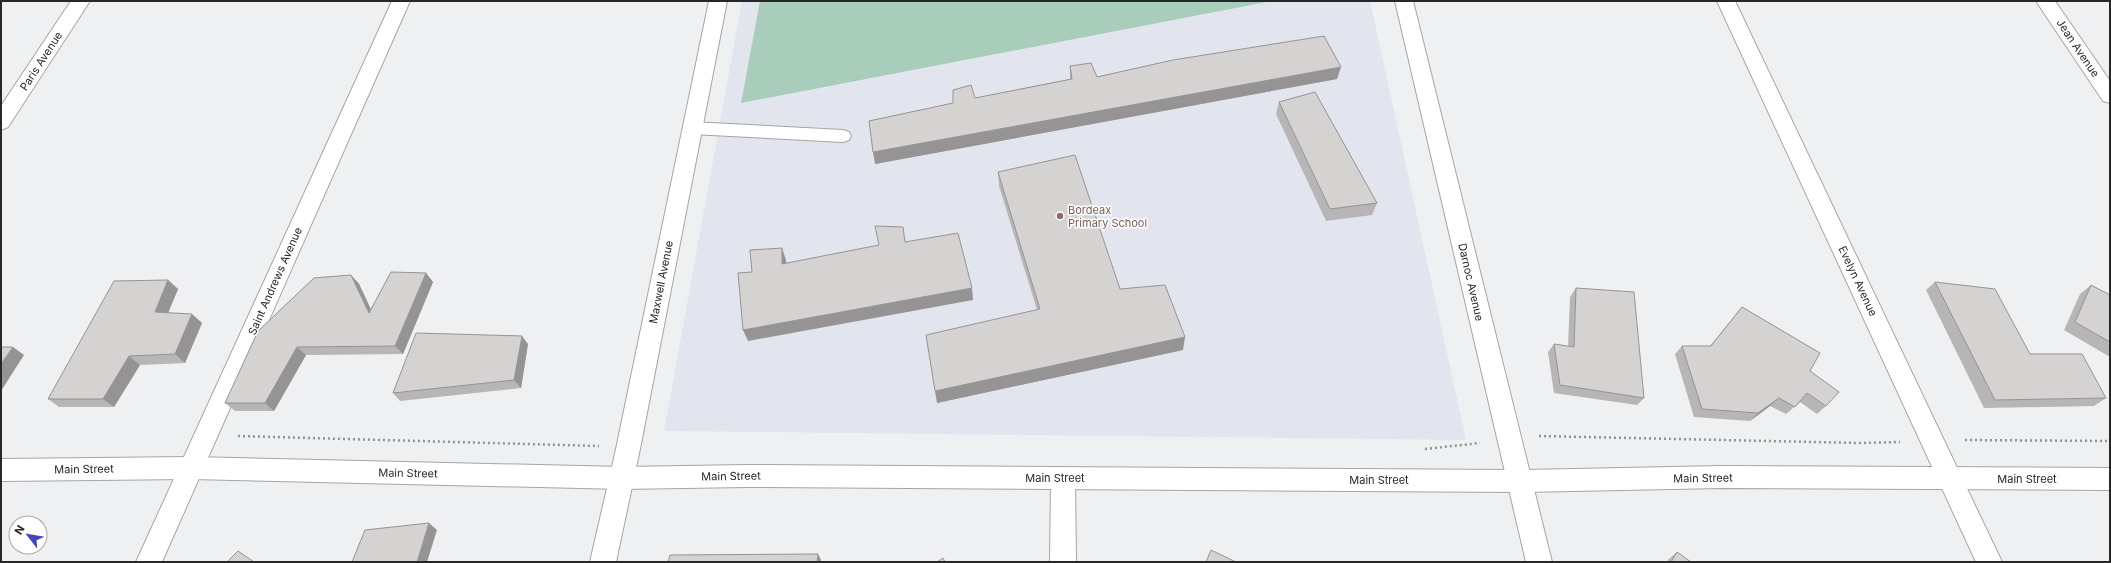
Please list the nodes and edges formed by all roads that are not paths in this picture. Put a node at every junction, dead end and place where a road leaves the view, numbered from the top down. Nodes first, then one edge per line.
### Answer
1 (81, 1) edge
2 (401, 1) edge
3 (718, 1) edge
4 (1404, 1) edge
5 (1726, 1) edge
6 (2045, 1) edge
7 (2110, 96) edge
8 (1, 122) edge
9 (692, 128) junction
10 (843, 136) dead end
11 (191, 468) junction
12 (1, 470) edge
13 (622, 478) junction
14 (1063, 478) junction
15 (1951, 478) junction
16 (2110, 479) edge
17 (1519, 481) junction
18 (149, 562) edge
19 (603, 562) edge
20 (1063, 562) edge
21 (1538, 562) edge
22 (1989, 562) edge

1 - 8 street, Paris Avenue
2 - 11 street, Saint Andrews Avenue
3 - 9 street, Maxwell Avenue
4 - 17 street, Darnoc Avenue
5 - 15 street, Evelyn Avenue
6 - 7 street, Jean Avenue
9 - 10 lane
9 - 13 street, Maxwell Avenue
11 - 12 street, Main Street
11 - 13 street, Main Street
11 - 18 street, Saint Andrews Avenue
13 - 14 street, Main Street
13 - 19 street, Maxwell Avenue
14 - 17 street, Main Street
14 - 20 street
15 - 16 street, Main Street
15 - 17 street, Main Street
15 - 22 street, Evelyn Avenue
17 - 21 street, Darnoc Avenue

